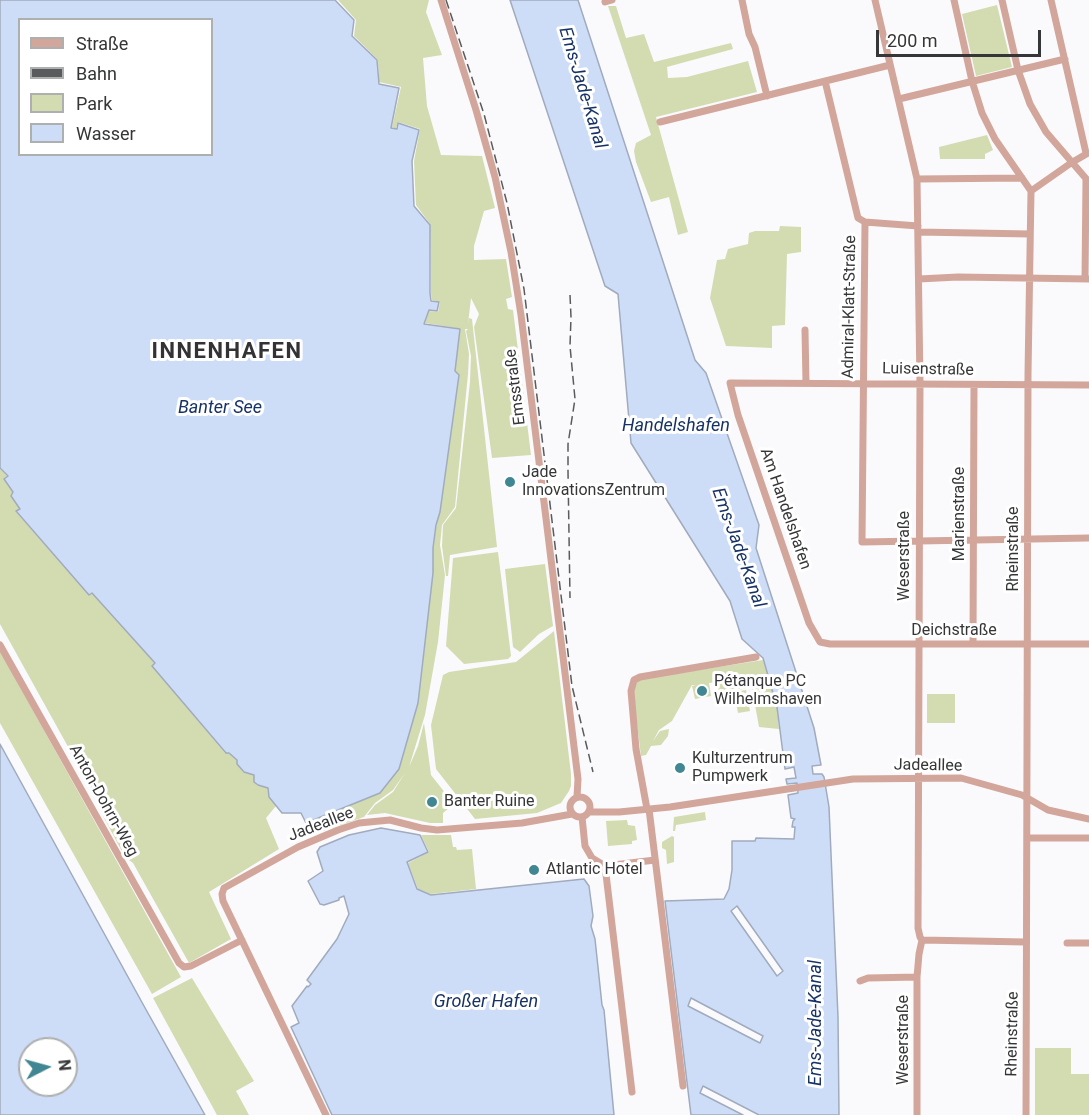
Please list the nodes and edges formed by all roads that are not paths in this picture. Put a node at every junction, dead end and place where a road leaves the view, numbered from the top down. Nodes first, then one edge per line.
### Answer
1 (441, 0) edge
2 (742, 0) edge
3 (875, 0) edge
4 (954, 0) edge
5 (1002, 0) edge
6 (1051, 0) edge
7 (1065, 59) junction
8 (890, 65) junction
9 (1018, 70) junction
10 (825, 81) junction
11 (972, 81) junction
12 (767, 96) junction
13 (899, 99) junction
14 (660, 122) dead end
15 (1088, 153) edge
16 (1071, 163) junction
17 (1022, 178) junction
18 (917, 179) junction
19 (1087, 180) edge
20 (1031, 192) junction
21 (865, 222) junction
22 (918, 229) junction
23 (1030, 234) junction
24 (1029, 278) junction
25 (919, 279) junction
26 (1087, 279) edge
27 (806, 330) dead end
28 (730, 383) joint
29 (806, 383) junction
30 (862, 383) junction
31 (920, 384) junction
32 (974, 385) junction
33 (1029, 385) junction
34 (1089, 385) edge
35 (1028, 538) junction
36 (1089, 538) edge
37 (973, 539) junction
38 (918, 541) junction
39 (820, 642) joint
40 (973, 644) junction
41 (1028, 644) junction
42 (1089, 644) edge
43 (0, 645) edge
44 (919, 645) junction
45 (756, 657) dead end
46 (918, 778) junction
47 (580, 797) junction
48 (1028, 798) junction
49 (590, 809) junction
50 (648, 809) junction
51 (571, 811) junction
52 (582, 817) junction
53 (1089, 819) edge
54 (1027, 838) junction
55 (1089, 838) edge
56 (655, 860) junction
57 (605, 866) junction
58 (242, 940) junction
59 (922, 940) junction
60 (1025, 942) junction
61 (1067, 943) dead end
62 (1089, 943) edge
63 (917, 977) junction
64 (860, 981) dead end
65 (683, 1086) dead end
66 (632, 1092) dead end
67 (326, 1115) edge
68 (917, 1115) edge
69 (1026, 1115) edge

1 - 47 street, Emsstraße
2 - 12 street
3 - 8 street, Weserstraße
4 - 11 street
5 - 9 street
6 - 7 street
7 - 9 street
7 - 15 street
8 - 10 street
8 - 13 street, Weserstraße
9 - 11 street
9 - 16 street
10 - 12 street
10 - 21 street, Admiral-Klatt-Straße
11 - 13 street
11 - 17 street
12 - 14 street
13 - 18 street, Weserstraße
15 - 16 street
16 - 19 street
16 - 20 street
17 - 18 street
17 - 20 street
18 - 22 street, Weserstraße
19 - 26 street
20 - 23 street, Rheinstraße
21 - 22 street
21 - 30 street, Admiral-Klatt-Straße
22 - 23 street
22 - 25 street, Weserstraße
23 - 24 street, Rheinstraße
24 - 25 street
24 - 26 street
24 - 33 street, Rheinstraße
25 - 31 street, Weserstraße
27 - 29 street
28 - 29 street, Luisenstraße
28 - 39 street, Am Handelshafen
29 - 30 street, Luisenstraße
30 - 31 street, Luisenstraße
30 - 38 street, Admiral-Klatt-Straße
31 - 32 street, Luisenstraße
31 - 38 street, Weserstraße
32 - 33 street, Luisenstraße
32 - 37 street, Marienstraße
33 - 34 street, Luisenstraße
33 - 35 street, Rheinstraße
35 - 36 street
35 - 37 street
35 - 41 street, Rheinstraße
37 - 38 street
37 - 40 street, Marienstraße
38 - 44 street, Weserstraße
39 - 44 street, Deichstraße
40 - 41 street, Deichstraße
40 - 44 street, Deichstraße
41 - 42 street, Deichstraße
41 - 48 street, Rheinstraße
43 - 58 street, Anton-Dohrn-Weg
44 - 46 street, Weserstraße
45 - 50 street
46 - 48 street, Jadeallee
46 - 50 street, Jadeallee
46 - 59 street, Weserstraße
47 - 49 street
47 - 51 street
48 - 53 street, Jadeallee
48 - 54 street, Rheinstraße
49 - 50 street
49 - 52 street
50 - 56 street
51 - 52 street
51 - 58 street, Jadeallee
52 - 57 street
54 - 55 street
54 - 60 street, Rheinstraße
56 - 57 street
56 - 65 street
57 - 66 street
58 - 67 street
59 - 60 street
59 - 63 street, Weserstraße
60 - 69 street, Rheinstraße
61 - 62 street
63 - 64 street
63 - 68 street, Weserstraße

